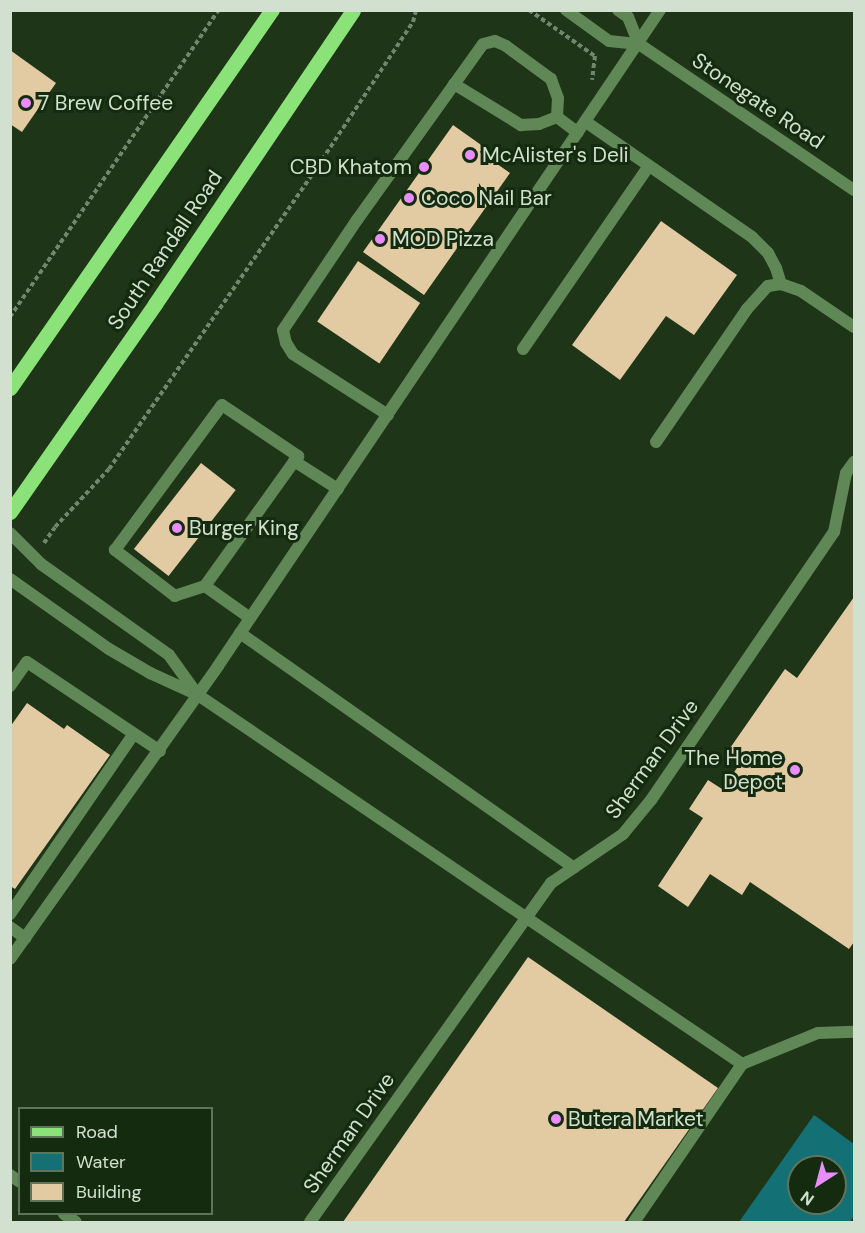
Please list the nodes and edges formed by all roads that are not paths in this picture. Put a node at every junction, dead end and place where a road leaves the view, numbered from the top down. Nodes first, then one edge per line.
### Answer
1 (272, 10) edge
2 (353, 10) edge
3 (566, 10) edge
4 (618, 10) edge
5 (660, 10) edge
6 (639, 44) junction
7 (454, 84) junction
8 (557, 117) junction
9 (585, 122) junction
10 (578, 133) junction
11 (650, 166) junction
12 (855, 190) edge
13 (781, 284) junction
14 (855, 327) edge
15 (524, 349) dead end
16 (10, 388) edge
17 (388, 415) junction
18 (656, 442) dead end
19 (294, 461) junction
20 (855, 462) edge
21 (338, 489) junction
22 (10, 512) edge
23 (10, 533) edge
24 (10, 579) edge
25 (205, 586) junction
26 (250, 618) junction
27 (240, 633) junction
28 (10, 686) edge
29 (198, 695) junction
30 (134, 735) junction
31 (160, 751) junction
32 (574, 868) junction
33 (10, 914) edge
34 (525, 917) junction
35 (10, 927) edge
36 (25, 938) junction
37 (10, 959) edge
38 (855, 1032) edge
39 (742, 1064) junction
40 (310, 1222) edge
41 (634, 1222) edge

1 - 16 main road
2 - 22 main road, South Randall Road
3 - 6 street, Stonegate Road
4 - 6 street
5 - 6 street
6 - 9 street
6 - 12 street, Stonegate Road
7 - 8 street
7 - 8 street
7 - 17 street
8 - 10 street
9 - 10 street
9 - 11 street
10 - 17 street
11 - 13 street
11 - 15 street
13 - 14 street
13 - 18 street
17 - 21 street
19 - 21 street
19 - 25 street
19 - 25 street
20 - 32 street, Sherman Drive
21 - 26 street
23 - 29 street
24 - 29 street
25 - 26 street
26 - 27 street
27 - 29 street
27 - 32 street
28 - 30 street
29 - 31 street
29 - 34 street
30 - 31 street
30 - 33 street
31 - 36 street
32 - 34 street, Sherman Drive
34 - 39 street
34 - 40 street, Sherman Drive
35 - 36 street
36 - 37 street
38 - 39 street
39 - 41 street

